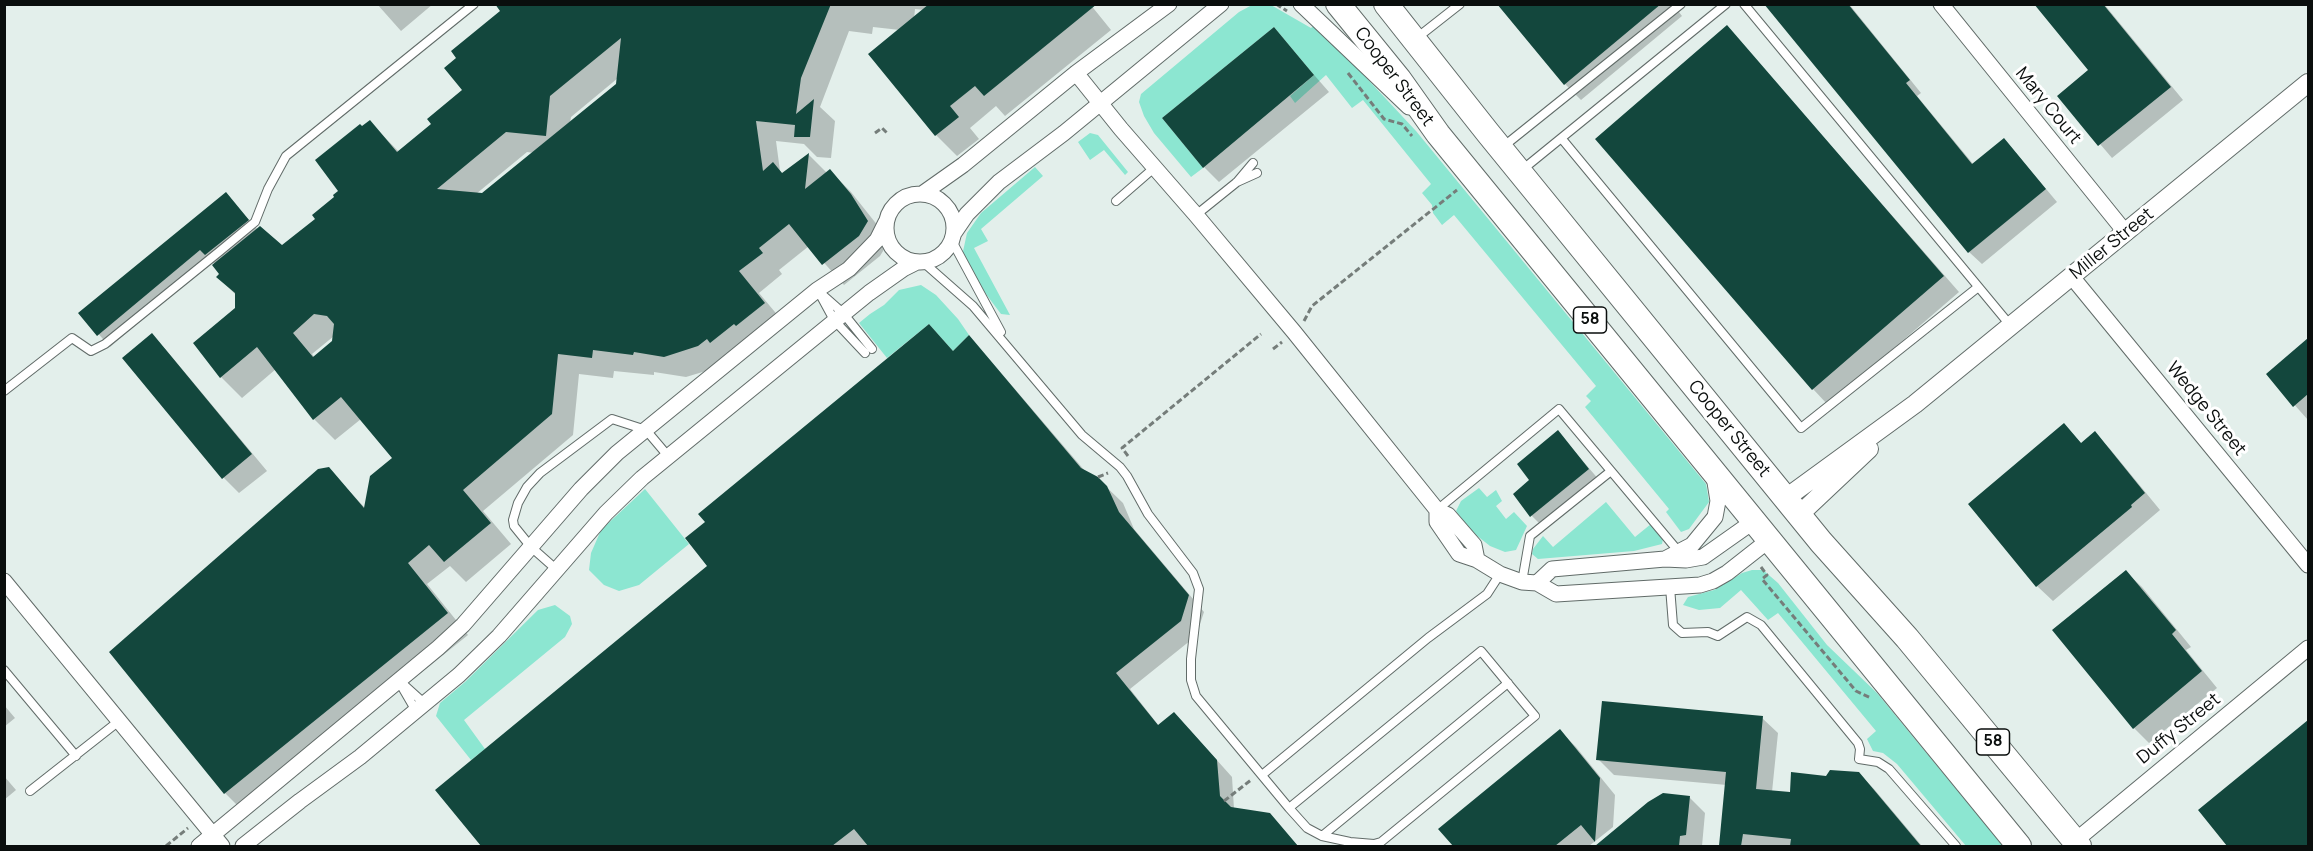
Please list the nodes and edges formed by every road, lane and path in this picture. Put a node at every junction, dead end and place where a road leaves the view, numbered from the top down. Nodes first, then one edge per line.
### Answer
1 (474, 4) edge
2 (1169, 4) edge
3 (1221, 4) edge
4 (1276, 4) edge
5 (1338, 4) edge
6 (1386, 4) edge
7 (1460, 4) edge
8 (1681, 4) edge
9 (1726, 4) edge
10 (1744, 4) edge
11 (1941, 4) edge
12 (1298, 11) edge
13 (1414, 40) junction
14 (1344, 68) dead end
15 (1076, 73) junction
16 (2308, 83) edge
17 (1100, 103) junction
18 (875, 133) dead end
19 (888, 134) dead end
20 (1427, 137) junction
21 (1562, 139) junction
22 (1500, 148) junction
23 (1253, 163) dead end
24 (1154, 168) junction
25 (1520, 172) junction
26 (1257, 173) dead end
27 (1237, 182) junction
28 (922, 194) junction
29 (1464, 198) dead end
30 (1116, 201) dead end
31 (1197, 215) junction
32 (886, 222) junction
33 (2126, 233) junction
34 (953, 237) junction
35 (920, 262) junction
36 (2072, 277) junction
37 (1977, 288) junction
38 (817, 290) junction
39 (838, 317) junction
40 (1302, 325) dead end
41 (2011, 327) junction
42 (1261, 334) dead end
43 (1008, 344) junction
44 (868, 351) dead end
45 (4, 391) edge
46 (646, 430) junction
47 (668, 456) junction
48 (1120, 467) junction
49 (1713, 470) junction
50 (1611, 471) junction
51 (1098, 477) dead end
52 (1792, 506) junction
53 (1437, 510) junction
54 (1754, 521) junction
55 (531, 547) junction
56 (1760, 547) junction
57 (1682, 556) junction
58 (2308, 565) edge
59 (557, 570) junction
60 (1500, 574) junction
61 (4, 581) edge
62 (1529, 582) junction
63 (1670, 588) junction
64 (2308, 648) edge
65 (4, 670) edge
66 (398, 680) junction
67 (1508, 683) junction
68 (1876, 701) dead end
69 (420, 707) junction
70 (119, 722) junction
71 (76, 756) junction
72 (1262, 776) junction
73 (30, 791) dead end
74 (1224, 801) dead end
75 (1288, 808) junction
76 (199, 819) junction
77 (1322, 836) junction
78 (218, 841) edge
79 (2077, 845) edge
80 (166, 846) edge
81 (199, 846) edge
82 (243, 846) edge
83 (1956, 846) edge
84 (2019, 846) edge

1 - 45 lane
2 - 15 street
3 - 17 street
4 - 12 path
5 - 20 main road, Cooper Street / 58
6 - 13 main road, Cooper Street / 58
7 - 13 lane
8 - 22 lane
9 - 21 lane
10 - 37 lane
11 - 33 street, Mary Court
12 - 20 street
13 - 22 main road, Cooper Street / 58
14 - 20 path
15 - 17 street
15 - 28 street
16 - 33 street, Miller Street
17 - 24 street
17 - 34 street
18 - 19 path
20 - 49 main road, Cooper Street / 58
21 - 25 lane
21 - 37 lane
22 - 25 main road, Cooper Street / 58
23 - 27 lane
24 - 30 lane
24 - 31 street
25 - 52 main road, Cooper Street / 58
26 - 27 lane
27 - 31 lane
28 - 32 street
28 - 34 street
29 - 40 path
31 - 53 street
32 - 35 street
32 - 38 street
33 - 36 street, Miller Street
34 - 35 street
34 - 43 lane
35 - 39 street
35 - 43 lane
36 - 41 street, Miller Street
36 - 58 street, Wedge Street
37 - 41 lane
38 - 39 lane
38 - 46 street
39 - 44 lane
39 - 47 street
41 - 52 street, Miller Street
42 - 48 path
43 - 48 lane
46 - 47 lane
46 - 55 street
46 - 55 lane
47 - 59 street
48 - 51 path
48 - 72 lane
49 - 54 main road, Cooper Street / 58
49 - 57 street
50 - 53 lane
50 - 57 lane
50 - 62 lane
52 - 54 main road
52 - 56 main road
52 - 79 main road, Cooper Street / 58
53 - 60 street
54 - 56 main road, Cooper Street / 58
54 - 57 street
55 - 59 lane
55 - 66 street
56 - 63 street
56 - 68 path
56 - 84 main road, Cooper Street / 58
57 - 62 street
59 - 69 street
60 - 62 street
60 - 72 lane
61 - 70 street
62 - 63 street
63 - 83 lane
64 - 79 street, Duffy Street
65 - 71 lane
66 - 69 lane
66 - 78 street
67 - 75 lane
67 - 77 lane
67 - 77 lane
69 - 82 street
70 - 71 lane
70 - 76 street
71 - 73 lane
72 - 74 path
72 - 75 lane
75 - 77 lane
76 - 78 street
76 - 80 path
78 - 81 street

